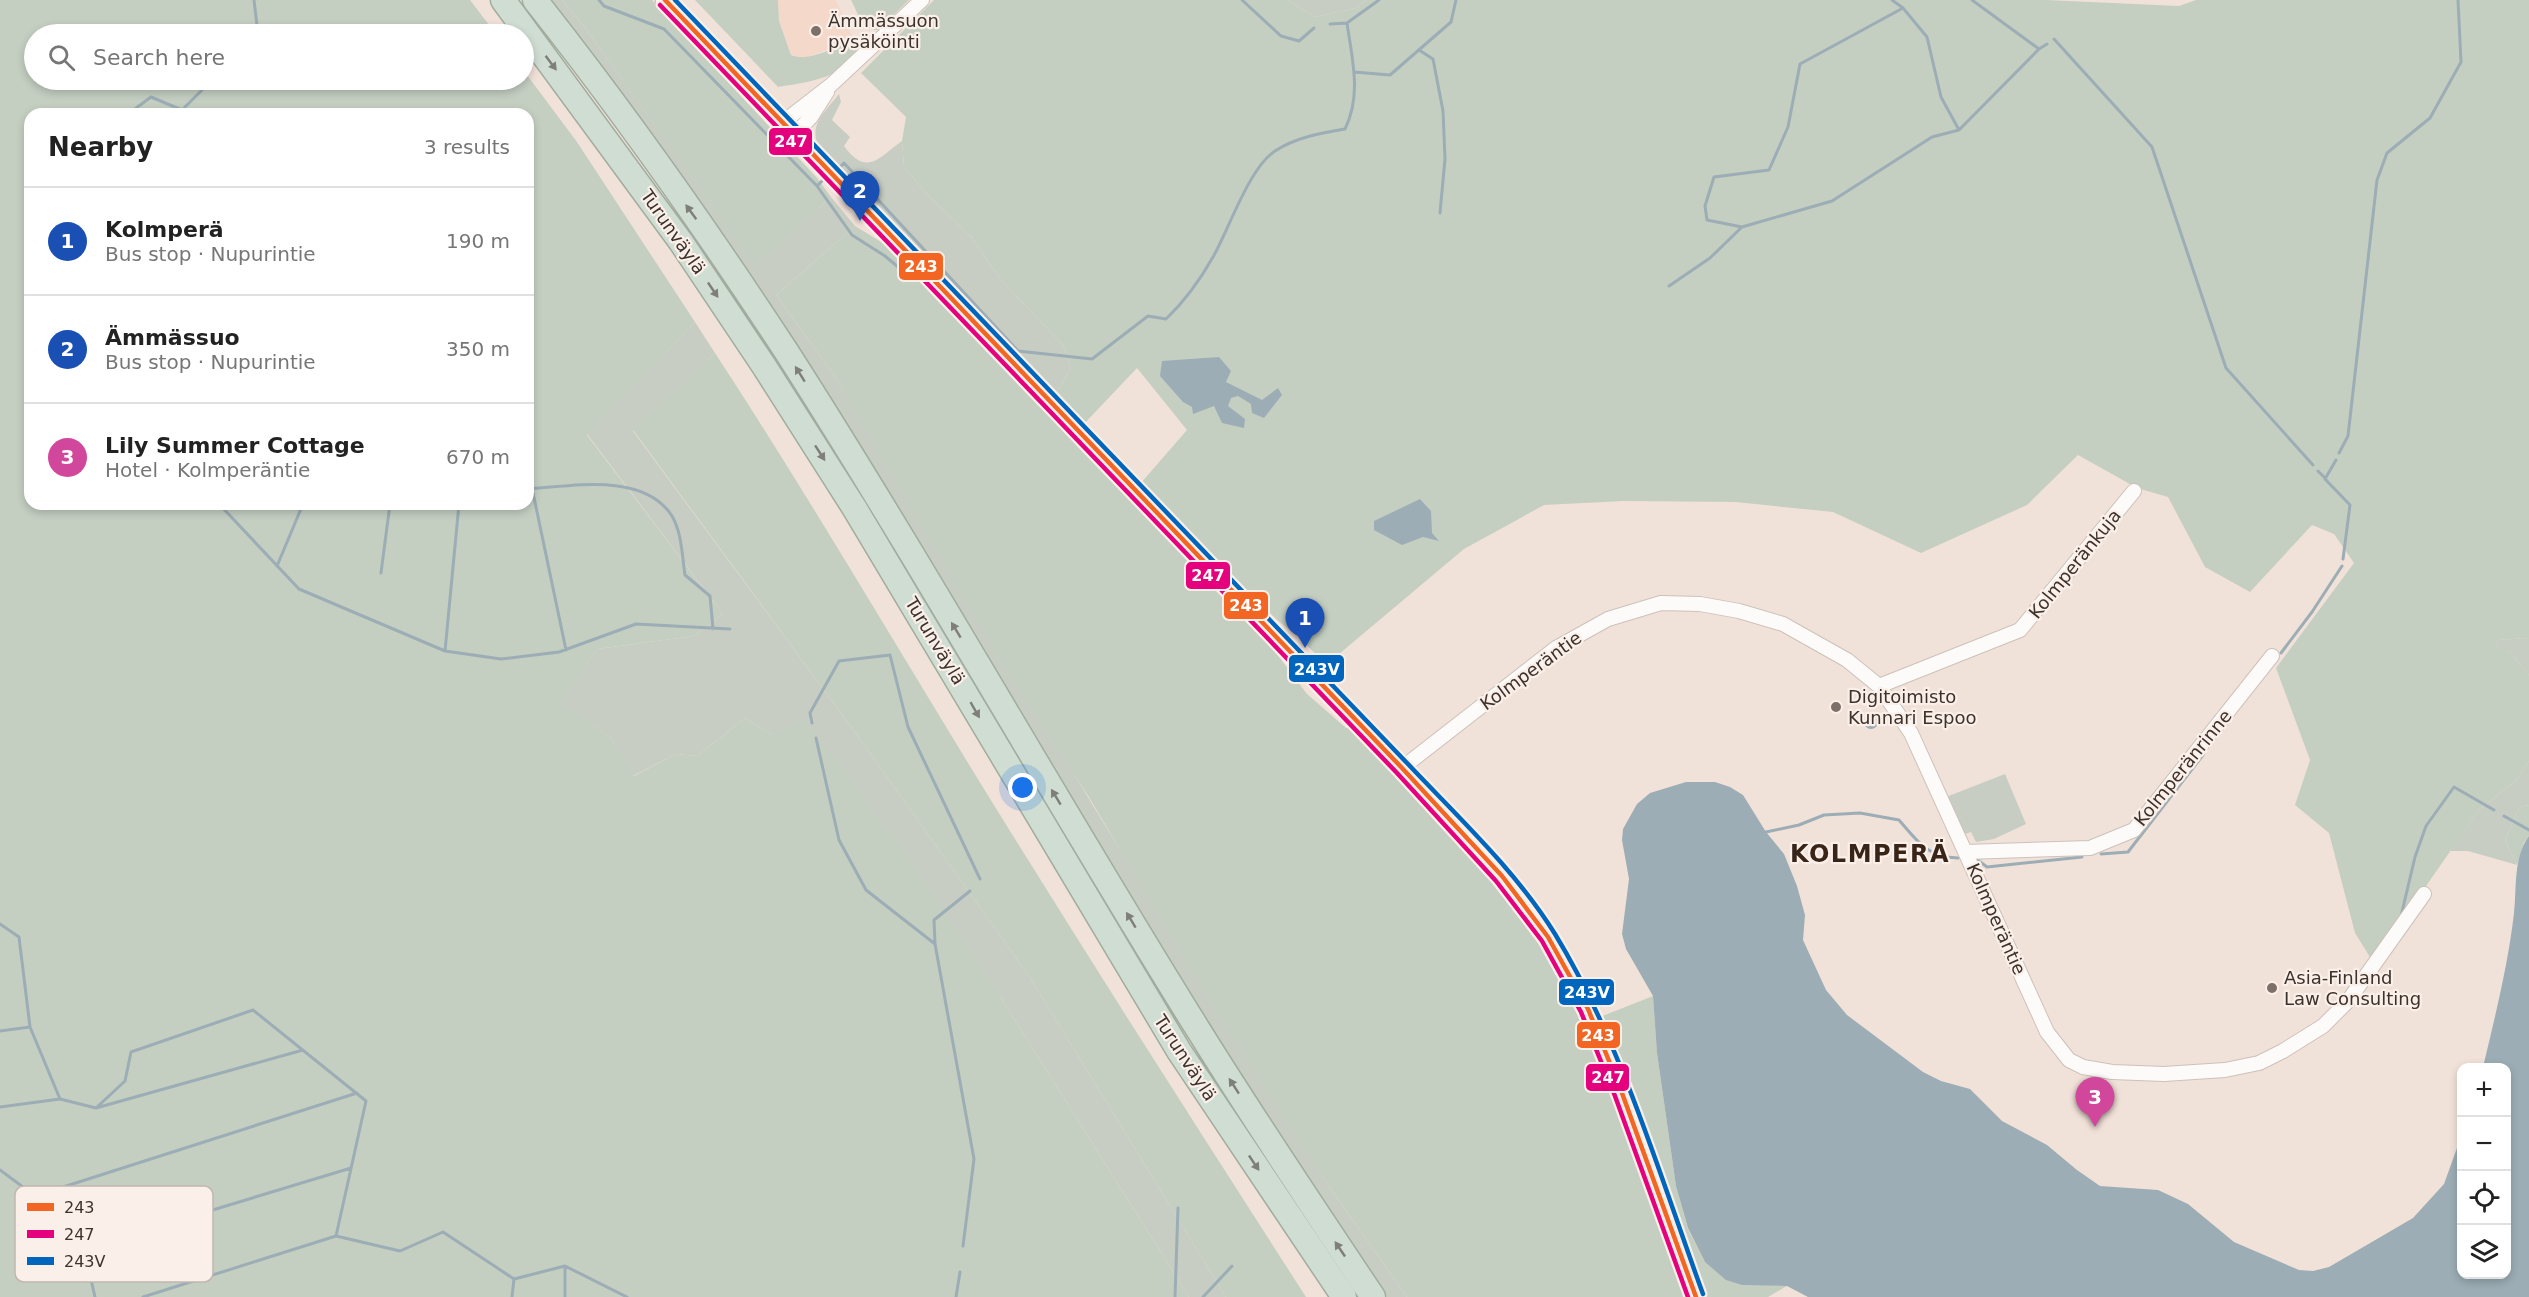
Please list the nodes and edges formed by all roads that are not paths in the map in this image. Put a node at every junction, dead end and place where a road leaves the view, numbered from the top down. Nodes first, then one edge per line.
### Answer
1 (503, 0) edge
2 (536, 0) edge
3 (665, 0) edge
4 (922, 0) edge
5 (521, 24) edge
6 (534, 42) edge
7 (788, 129) junction
8 (2134, 491) dead end
9 (2272, 656) dead end
10 (1879, 686) junction
11 (1402, 768) junction
12 (1965, 852) junction
13 (2424, 894) dead end
14 (1344, 1297) edge
15 (1373, 1297) edge
16 (1696, 1297) edge

1 -> 5 highway, Turunväylä
15 -> 2 highway, Turunväylä
3 - 7 main road
4 - 7 street
6 -> 14 highway, Turunväylä
7 - 11 main road
8 - 10 street, Kolmperänkuja
9 - 12 street, Kolmperänrinne
10 - 11 street, Kolmperäntie
10 - 12 street, Kolmperäntie
11 - 16 main road
12 - 13 street, Kolmperäntie

